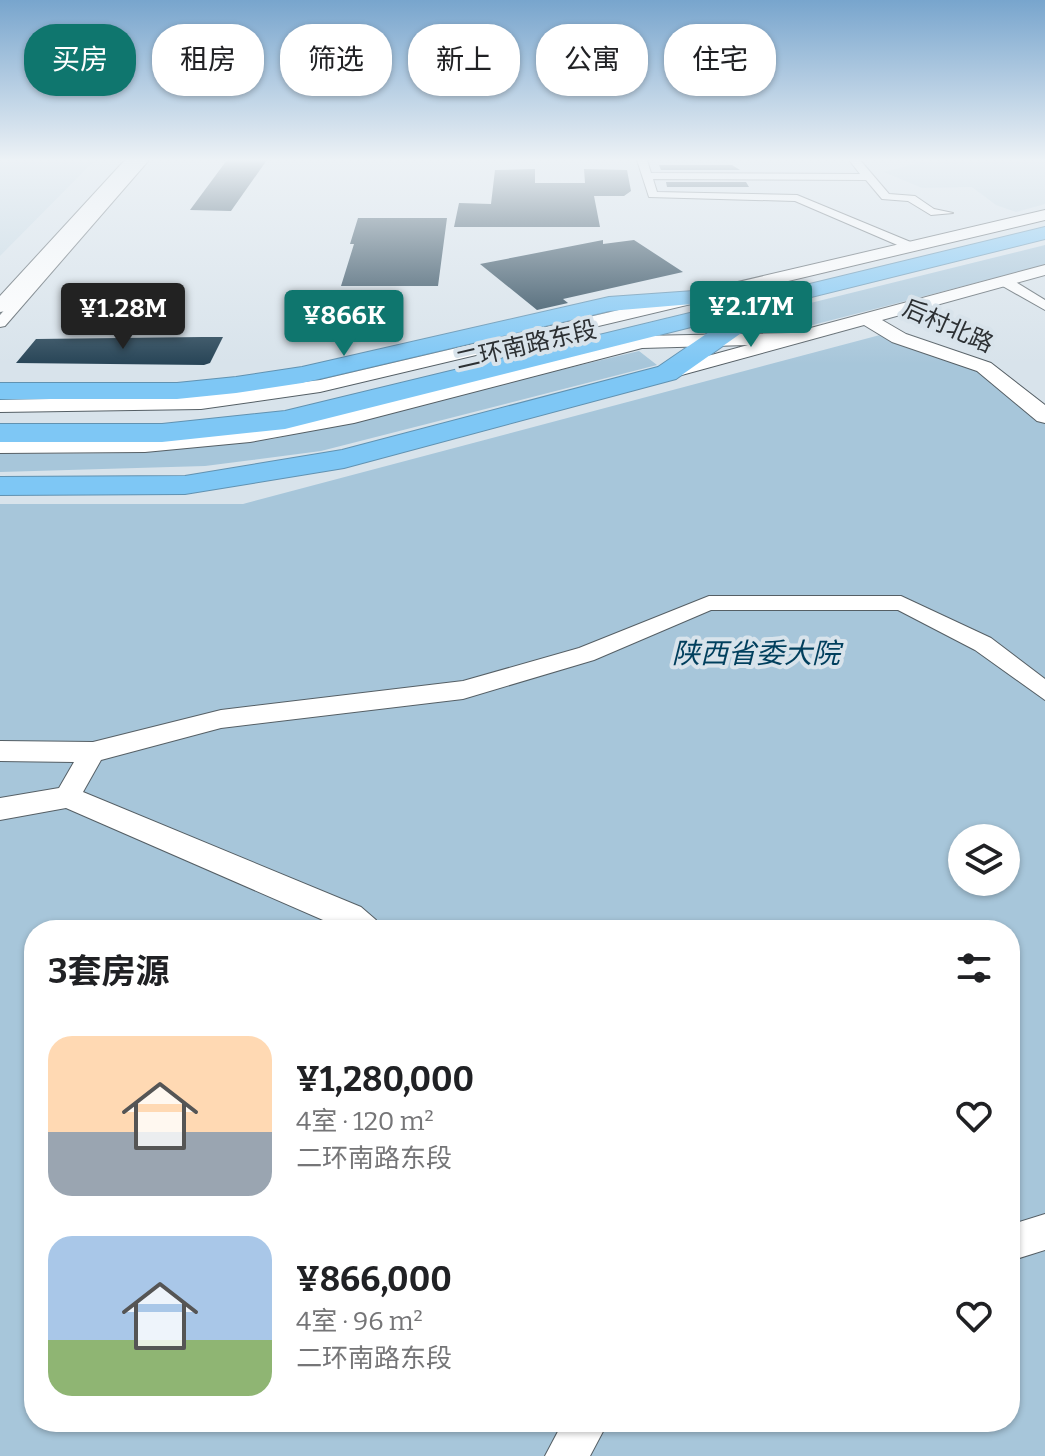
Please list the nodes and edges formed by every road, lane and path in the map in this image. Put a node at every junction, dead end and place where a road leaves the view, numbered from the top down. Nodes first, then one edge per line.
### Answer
1 (54, 228) edge
2 (71, 228) edge
3 (84, 228) edge
4 (867, 228) edge
5 (988, 228) edge
6 (1024, 228) edge
7 (1045, 233) edge
8 (909, 246) junction
9 (1045, 270) edge
10 (1004, 281) junction
11 (0, 285) edge
12 (808, 293) junction
13 (686, 299) junction
14 (751, 305) junction
15 (1045, 306) edge
16 (0, 307) edge
17 (866, 318) junction
18 (0, 323) edge
19 (620, 333) junction
20 (799, 335) junction
21 (715, 339) junction
22 (667, 373) junction
23 (0, 394) edge
24 (0, 406) edge
25 (1045, 416) edge
26 (0, 418) edge
27 (0, 433) edge
28 (0, 446) edge
29 (0, 478) edge
30 (0, 486) edge
31 (1045, 691) edge
32 (0, 751) edge
33 (93, 752) junction
34 (67, 797) junction
35 (0, 809) edge
36 (355, 920) edge
37 (1045, 1232) edge
38 (1020, 1240) edge
39 (581, 1432) edge
40 (566, 1456) edge

1 - 11 main road
2 - 16 main road
3 - 18 street
4 - 8 street
5 - 8 main road
6 - 14 highway, 二环南路东段
7 - 12 highway
8 - 13 main road
9 - 10 main road
10 - 15 street
10 - 17 main road
12 - 14 highway
12 - 19 highway
13 - 14 highway
13 - 19 main road
13 - 23 highway
14 - 19 highway, 二环南路东段
14 - 20 main road
14 - 21 highway
17 - 20 main road
17 - 25 main road, 后村北路
19 - 21 main road
19 - 23 highway
19 - 24 main road
19 - 26 highway, 二环南路东段
19 - 27 highway
19 - 28 main road
19 - 29 highway
20 - 21 main road
20 - 22 main road
21 - 22 highway
22 - 30 highway
31 - 33 street
32 - 33 street
33 - 34 street
34 - 35 street
34 - 36 street
37 - 38 street
39 - 40 street

